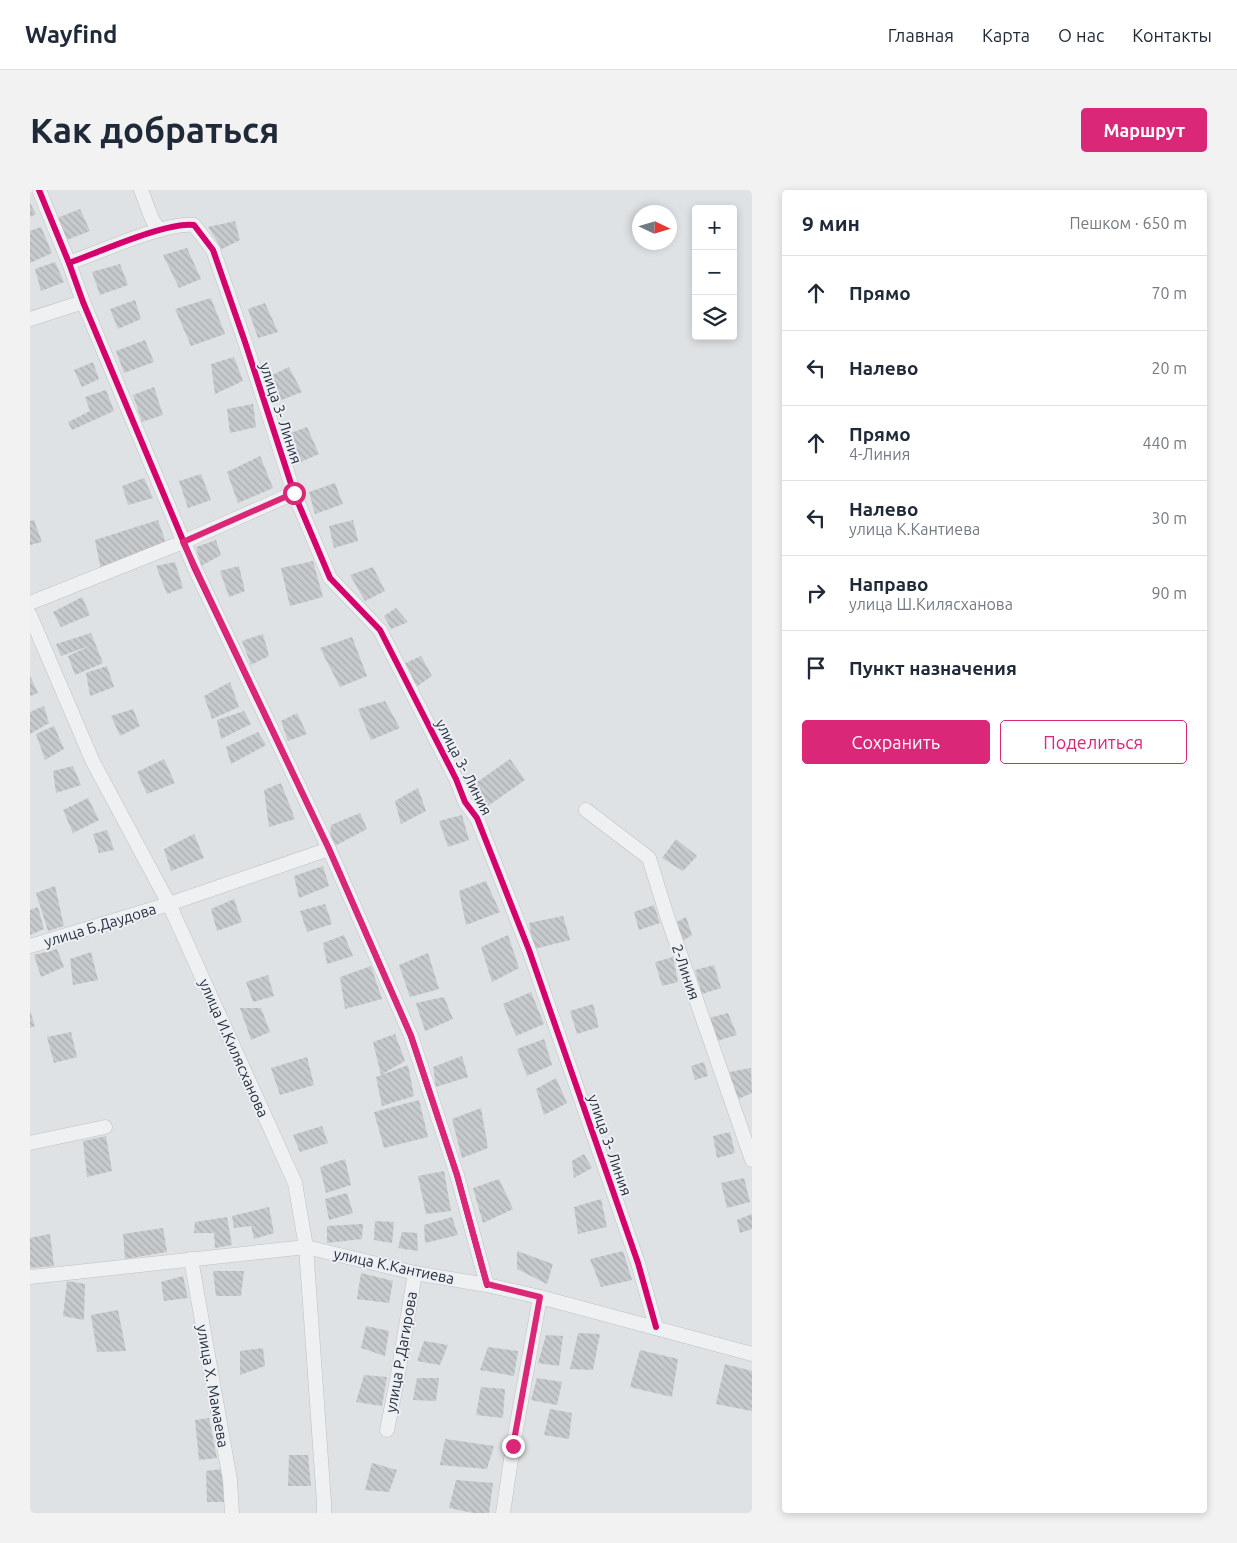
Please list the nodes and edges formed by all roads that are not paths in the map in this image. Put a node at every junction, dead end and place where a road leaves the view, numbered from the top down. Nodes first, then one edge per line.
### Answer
1 (39, 190) edge
2 (141, 190) edge
3 (159, 230) junction
4 (69, 263) junction
5 (83, 302) junction
6 (30, 319) edge
7 (294, 493) junction
8 (183, 542) junction
9 (30, 602) edge
10 (30, 615) edge
11 (586, 810) dead end
12 (329, 849) junction
13 (169, 904) junction
14 (30, 946) edge
15 (105, 1127) dead end
16 (30, 1142) edge
17 (752, 1160) edge
18 (306, 1246) junction
19 (191, 1259) junction
20 (415, 1273) junction
21 (30, 1277) edge
22 (487, 1284) junction
23 (540, 1297) junction
24 (656, 1328) junction
25 (752, 1354) edge
26 (387, 1430) dead end
27 (232, 1513) edge
28 (324, 1513) edge
29 (504, 1513) edge

1 - 4 street
2 - 3 street
3 - 4 street
3 - 7 street, улица 3- Линия
4 - 5 street
5 - 6 street
5 - 8 street
7 - 8 street
7 - 24 street, улица 3- Линия
8 - 9 street
8 - 12 street
10 - 13 street, улица И.Килясханова
11 - 17 street, 2-Линия
12 - 13 street, улица Б.Даудова
12 - 22 street
13 - 14 street, улица Б.Даудова
13 - 18 street, улица И.Килясханова
15 - 16 street
18 - 19 street, улица К.Кантиева
18 - 20 street, улица К.Кантиева
18 - 28 street, улица И.Килясханова
19 - 21 street, улица К.Кантиева
19 - 27 street, улица Х. Мамаева
20 - 22 street, улица К.Кантиева
20 - 26 street, улица Р.Дагирова
22 - 23 street, улица К.Кантиева
23 - 24 street, улица К.Кантиева
23 - 29 street
24 - 25 street, улица К.Кантиева

